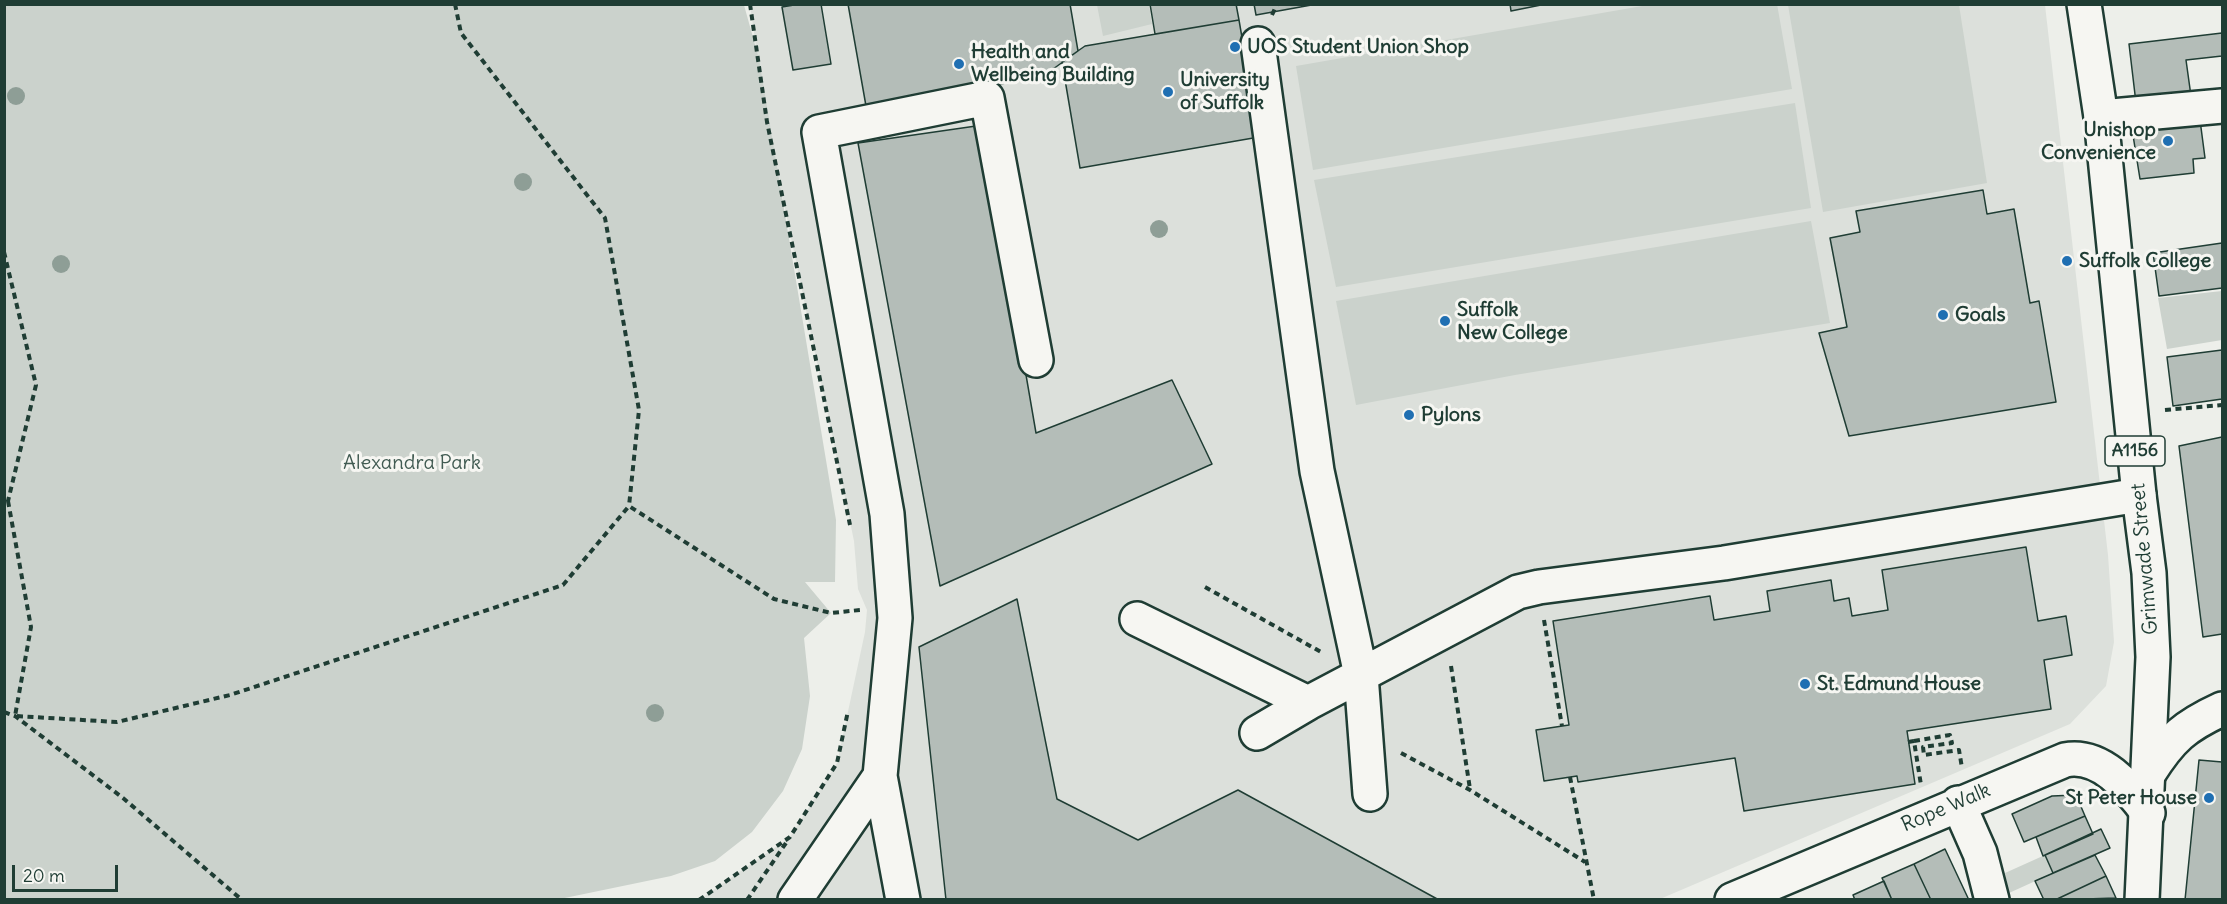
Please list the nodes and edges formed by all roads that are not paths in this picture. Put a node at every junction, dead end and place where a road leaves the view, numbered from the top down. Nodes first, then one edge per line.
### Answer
1 (2084, 4) edge
2 (1258, 44) dead end
3 (2223, 105) edge
4 (2100, 117) junction
5 (1036, 360) dead end
6 (2139, 495) junction
7 (1137, 620) dead end
8 (1361, 675) junction
9 (1308, 703) junction
10 (2223, 709) edge
11 (1257, 733) dead end
12 (2149, 773) junction
13 (880, 776) junction
14 (1961, 790) junction
15 (1370, 794) dead end
16 (2148, 813) junction
17 (795, 900) edge
18 (903, 900) edge
19 (1732, 900) edge
20 (1992, 900) edge
21 (2142, 900) edge

1 - 4 street, Grimwade Street / A1156
2 - 8 street
3 - 4 street
4 - 6 street, Grimwade Street / A1156
5 - 13 street
6 - 8 street
6 - 12 street, Grimwade Street / A1156
7 - 9 street
8 - 9 street
8 - 15 street
9 - 11 street
10 - 12 street
12 - 16 street, Grimwade Street / A1156
13 - 17 street
13 - 18 street
14 - 16 street, Rope Walk
14 - 19 street, Rope Walk
14 - 20 street
16 - 21 street, Grimwade Street / A1156

